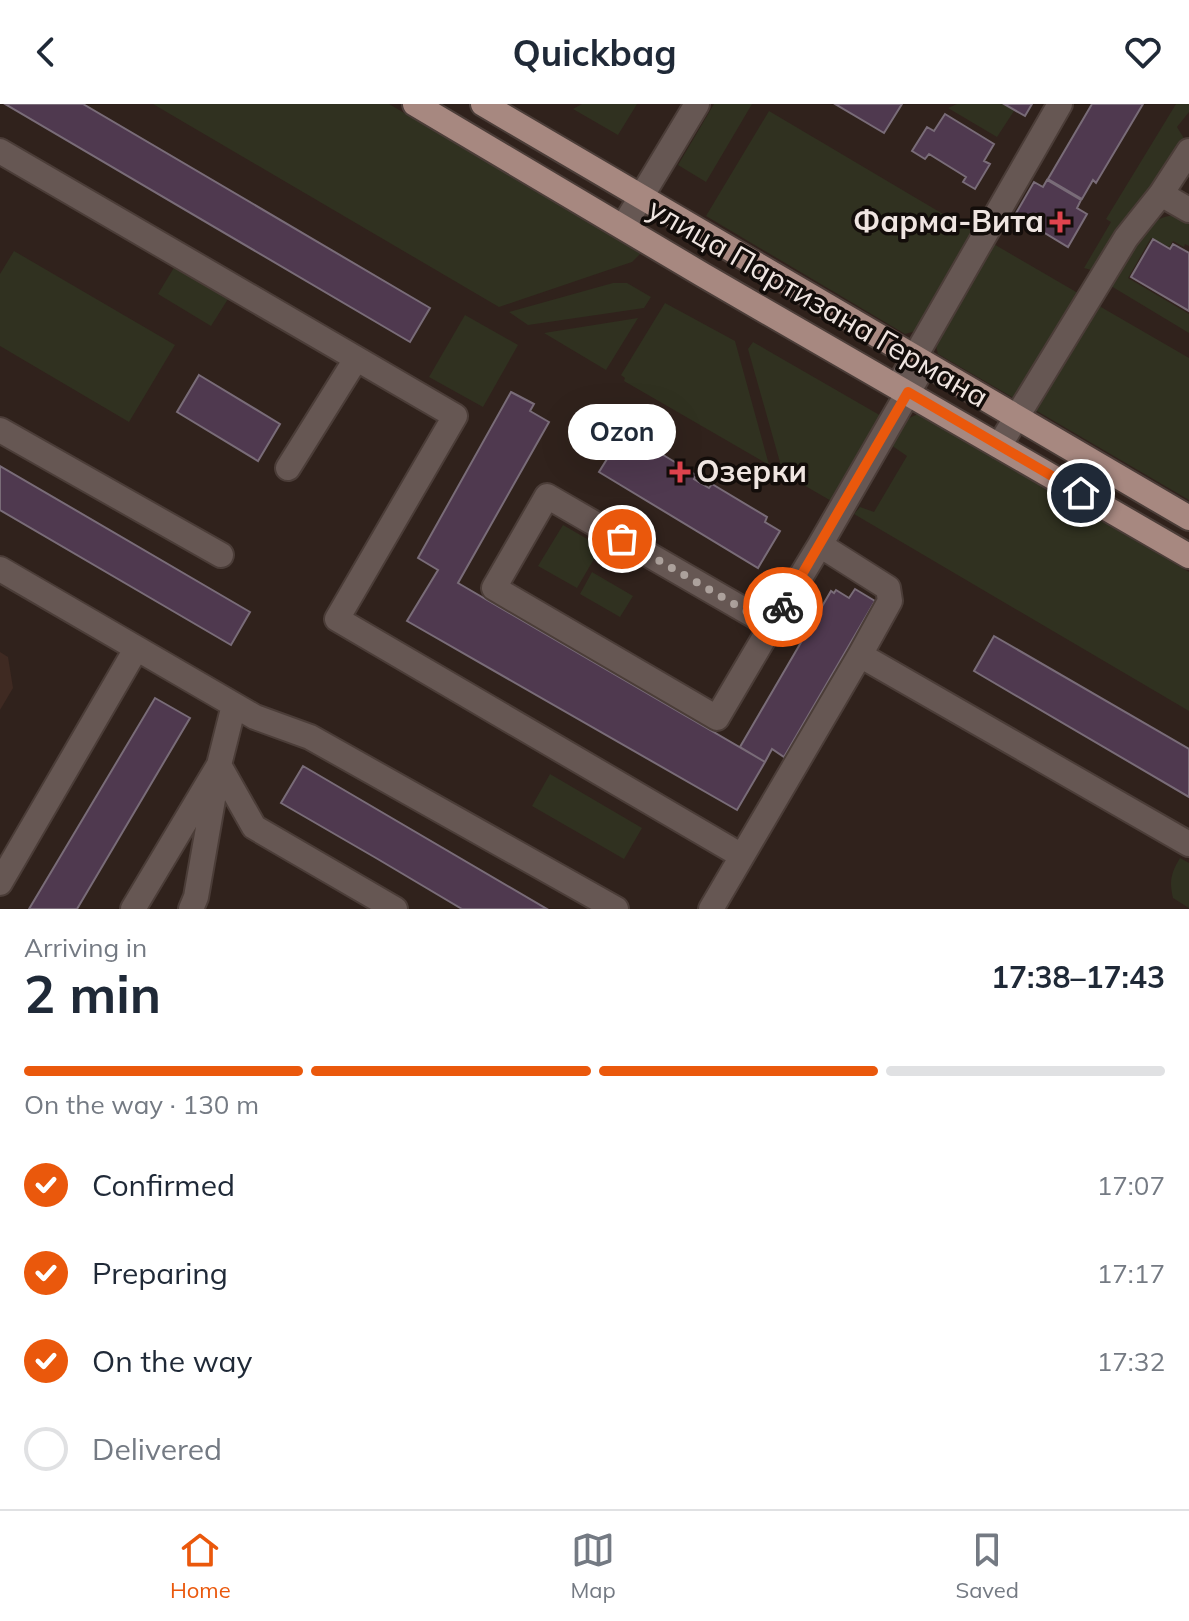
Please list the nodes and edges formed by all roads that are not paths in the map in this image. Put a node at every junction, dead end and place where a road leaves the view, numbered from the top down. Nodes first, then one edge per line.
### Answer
1 (415, 104) edge
2 (483, 104) edge
3 (697, 104) edge
4 (1060, 104) edge
5 (0, 151) edge
6 (1189, 151) edge
7 (1161, 194) junction
8 (640, 198) junction
9 (1189, 210) edge
10 (623, 227) junction
11 (356, 359) junction
12 (919, 361) junction
13 (903, 389) junction
14 (1016, 417) junction
15 (0, 430) edge
16 (999, 446) junction
17 (288, 468) dead end
18 (1189, 518) edge
19 (820, 545) junction
20 (221, 555) dead end
21 (1189, 556) edge
22 (0, 569) edge
23 (772, 626) junction
24 (136, 649) junction
25 (860, 655) junction
26 (234, 705) junction
27 (219, 765) junction
28 (1189, 844) edge
29 (742, 856) junction
30 (0, 883) edge
31 (133, 909) edge
32 (191, 909) edge
33 (395, 909) edge
34 (616, 909) edge
35 (711, 909) edge

1 - 10 main road, улица Партизана Германа
2 - 8 main road, улица Партизана Германа
3 - 8 street
4 - 12 street
5 - 11 street
6 - 7 street
7 - 9 street
7 - 14 street
8 - 10 street
8 - 12 main road, улица Партизана Германа
10 - 13 main road, улица Партизана Германа
11 - 17 street
11 - 29 street
12 - 13 street
12 - 14 main road, улица Партизана Германа
13 - 16 main road, улица Партизана Германа
13 - 19 street
14 - 16 street
14 - 18 main road, улица Партизана Германа
15 - 20 street
16 - 21 main road, улица Партизана Германа
19 - 23 street
19 - 25 street
22 - 24 street
23 - 23 street
24 - 26 street
24 - 30 street
25 - 28 street
25 - 29 street
26 - 27 street
26 - 34 street
27 - 31 street
27 - 32 street
27 - 33 street
29 - 35 street

